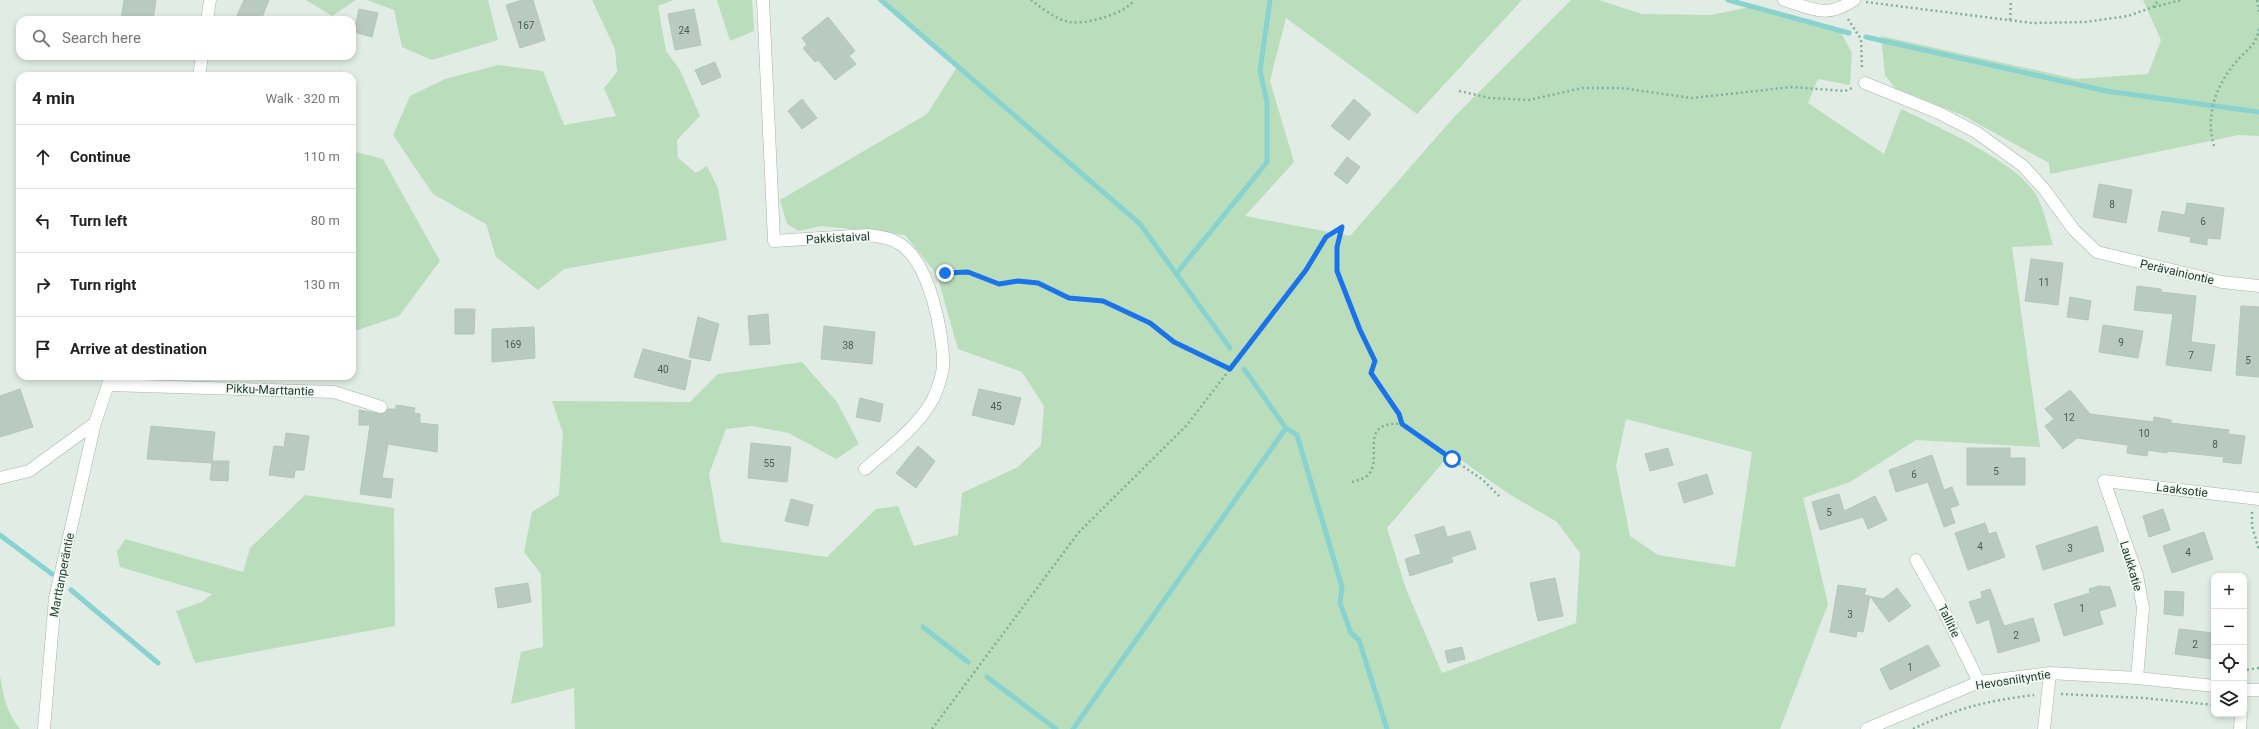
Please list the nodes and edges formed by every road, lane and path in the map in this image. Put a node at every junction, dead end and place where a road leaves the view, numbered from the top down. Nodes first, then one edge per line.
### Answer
1 (210, 0) edge
2 (763, 0) edge
3 (1031, 0) edge
4 (1134, 0) edge
5 (1784, 0) edge
6 (1854, 0) edge
7 (2011, 0) edge
8 (2159, 0) edge
9 (2181, 0) edge
10 (2257, 0) edge
11 (2153, 7) junction
12 (1841, 8) junction
13 (2259, 12) edge
14 (208, 16) edge
15 (2010, 20) junction
16 (2259, 27) edge
17 (201, 60) edge
18 (200, 72) edge
19 (1865, 83) junction
20 (1459, 91) dead end
21 (2214, 146) dead end
22 (914, 258) junction
23 (2259, 286) edge
24 (1230, 369) junction
25 (109, 380) edge
26 (381, 406) dead end
27 (95, 423) junction
28 (1402, 424) junction
29 (865, 469) dead end
30 (0, 478) edge
31 (2104, 481) joint
32 (1352, 482) dead end
33 (1501, 498) dead end
34 (2256, 498) edge
35 (2259, 550) edge
36 (1916, 560) dead end
37 (2050, 673) junction
38 (2137, 678) junction
39 (1979, 682) junction
40 (2211, 686) edge
41 (2247, 690) edge
42 (2259, 690) edge
43 (2241, 717) edge
44 (44, 729) edge
45 (932, 729) edge
46 (1867, 729) edge
47 (2044, 729) edge
48 (2240, 729) edge

1 - 14 street
2 - 22 street, Pakkistaival
3 - 4 path
5 - 12 street
6 - 12 street
6 - 15 path
7 - 15 path
8 - 11 path
9 - 11 path
10 - 13 path
11 - 15 path
12 - 19 path
16 - 21 path
17 - 18 street
19 - 20 path
19 - 23 street, Perävainiontie
22 - 24 path
22 - 29 street, Pakkistaival
24 - 28 path
24 - 45 path
25 - 26 street, Pikku-Marttantie
25 - 27 street, Marttanperäntie
27 - 30 street
27 - 44 street, Marttanperäntie
28 - 32 path
28 - 33 path
31 - 34 street, Laaksotie
31 - 38 street, Laukkatie
34 - 35 path
36 - 39 street, Tallitie
37 - 38 street, Hevosniityntie
37 - 39 street, Hevosniityntie
37 - 47 street
38 - 40 street, Hevosniityntie
39 - 46 street, Hevosniityntie
41 - 42 street
43 - 48 street

